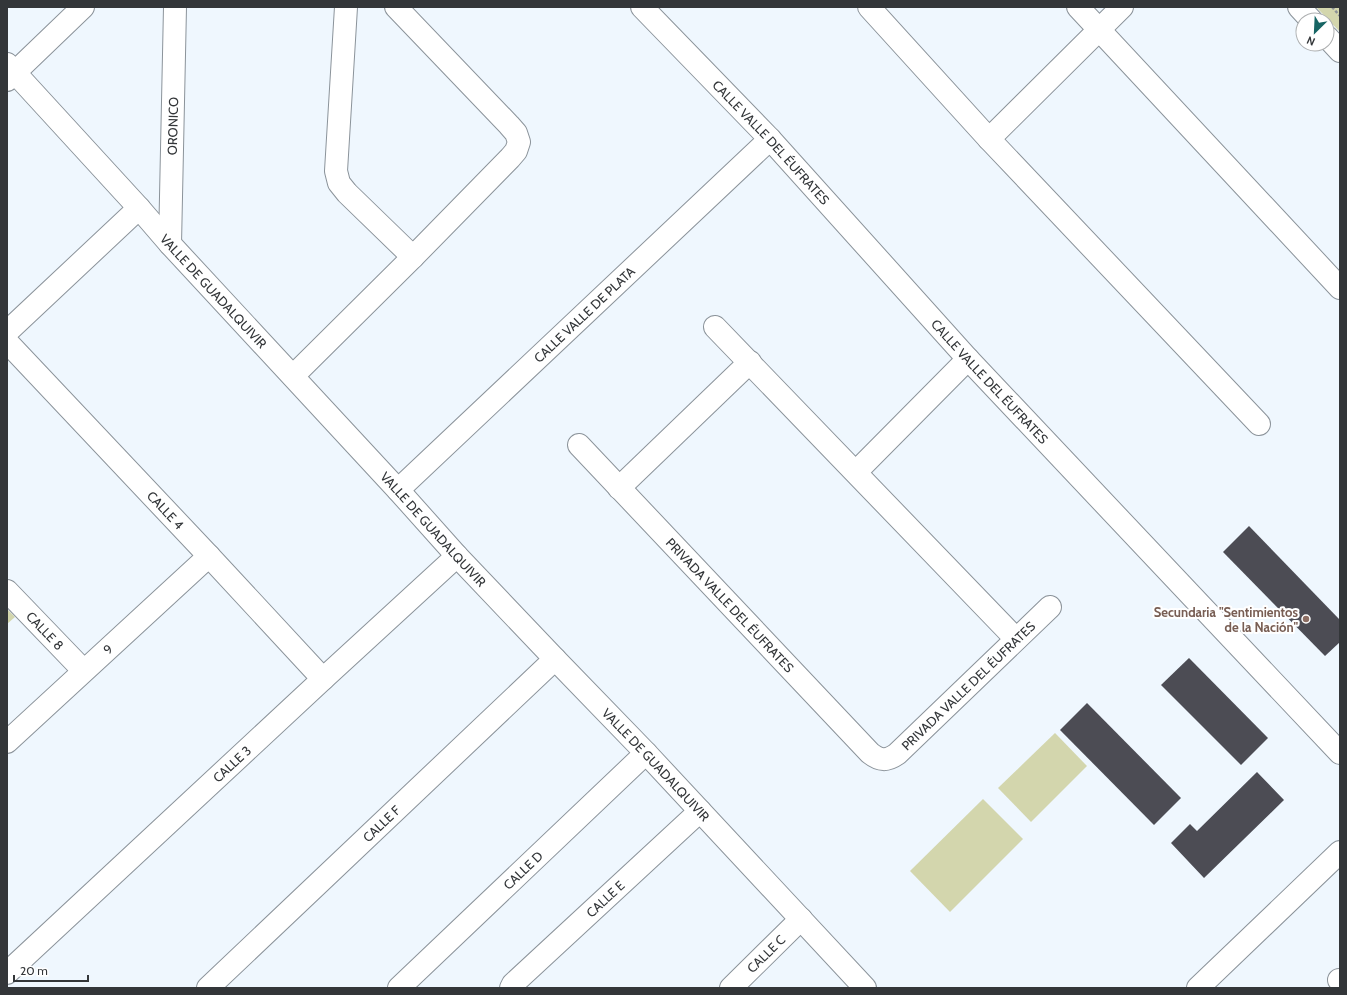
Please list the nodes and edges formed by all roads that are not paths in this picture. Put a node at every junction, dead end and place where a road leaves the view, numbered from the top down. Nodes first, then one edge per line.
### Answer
1 (83, 7) edge
2 (175, 7) edge
3 (346, 7) edge
4 (396, 7) edge
5 (642, 7) edge
6 (869, 7) edge
7 (1078, 7) edge
8 (1122, 7) edge
9 (1099, 29) junction
10 (10, 72) edge
11 (770, 139) junction
12 (989, 139) junction
13 (139, 208) junction
14 (170, 244) junction
15 (413, 257) junction
16 (1340, 288) edge
17 (715, 327) dead end
18 (7, 332) edge
19 (7, 342) edge
20 (968, 359) junction
21 (750, 362) junction
22 (293, 376) junction
23 (1259, 424) dead end
24 (579, 445) dead end
25 (856, 472) junction
26 (619, 488) junction
27 (398, 490) junction
28 (209, 556) junction
29 (457, 556) junction
30 (7, 591) edge
31 (1050, 607) dead end
32 (1016, 639) junction
33 (555, 659) junction
34 (84, 670) junction
35 (323, 679) junction
36 (7, 742) edge
37 (646, 752) junction
38 (1340, 753) edge
39 (700, 811) junction
40 (1340, 852) edge
41 (801, 919) junction
42 (7, 973) edge
43 (208, 988) edge
44 (399, 988) edge
45 (511, 988) edge
46 (731, 988) edge
47 (865, 988) edge
48 (1198, 988) edge

1 - 10 street
2 - 14 street, ORONICO
3 - 15 street
4 - 15 street
5 - 11 street, CALLE VALLE DEL ÉUFRATES
6 - 12 street
7 - 9 street
8 - 9 street
9 - 12 street
9 - 16 street
10 - 13 street, VALLE DE GUADALQUIVIR
11 - 20 street, CALLE VALLE DEL ÉUFRATES
11 - 27 street, CALLE VALLE DE PLATA
12 - 23 street
13 - 14 street, VALLE DE GUADALQUIVIR
13 - 18 street
14 - 22 street, VALLE DE GUADALQUIVIR
15 - 22 street
17 - 21 street, PRIVADA VALLE DEL ÉUFRATES
19 - 28 street, CALLE 4
20 - 25 street
20 - 38 street, CALLE VALLE DEL ÉUFRATES
21 - 25 street, PRIVADA VALLE DEL ÉUFRATES
21 - 26 street
22 - 27 street, VALLE DE GUADALQUIVIR
24 - 26 street, PRIVADA VALLE DEL ÉUFRATES
25 - 32 street, PRIVADA VALLE DEL ÉUFRATES
26 - 32 street, PRIVADA VALLE DEL ÉUFRATES
27 - 29 street, VALLE DE GUADALQUIVIR
28 - 34 street, 9
28 - 35 street, CALLE 4
29 - 33 street, VALLE DE GUADALQUIVIR
29 - 35 street, CALLE 3
30 - 34 street, CALLE 8
31 - 32 street, PRIVADA VALLE DEL ÉUFRATES
33 - 37 street, VALLE DE GUADALQUIVIR
33 - 43 street, CALLE F
34 - 36 street, 9
35 - 42 street, CALLE 3
37 - 39 street, VALLE DE GUADALQUIVIR
37 - 44 street, CALLE D
39 - 41 street, VALLE DE GUADALQUIVIR
39 - 45 street, CALLE E
40 - 48 street
41 - 46 street, CALLE C
41 - 47 street, VALLE DE GUADALQUIVIR

